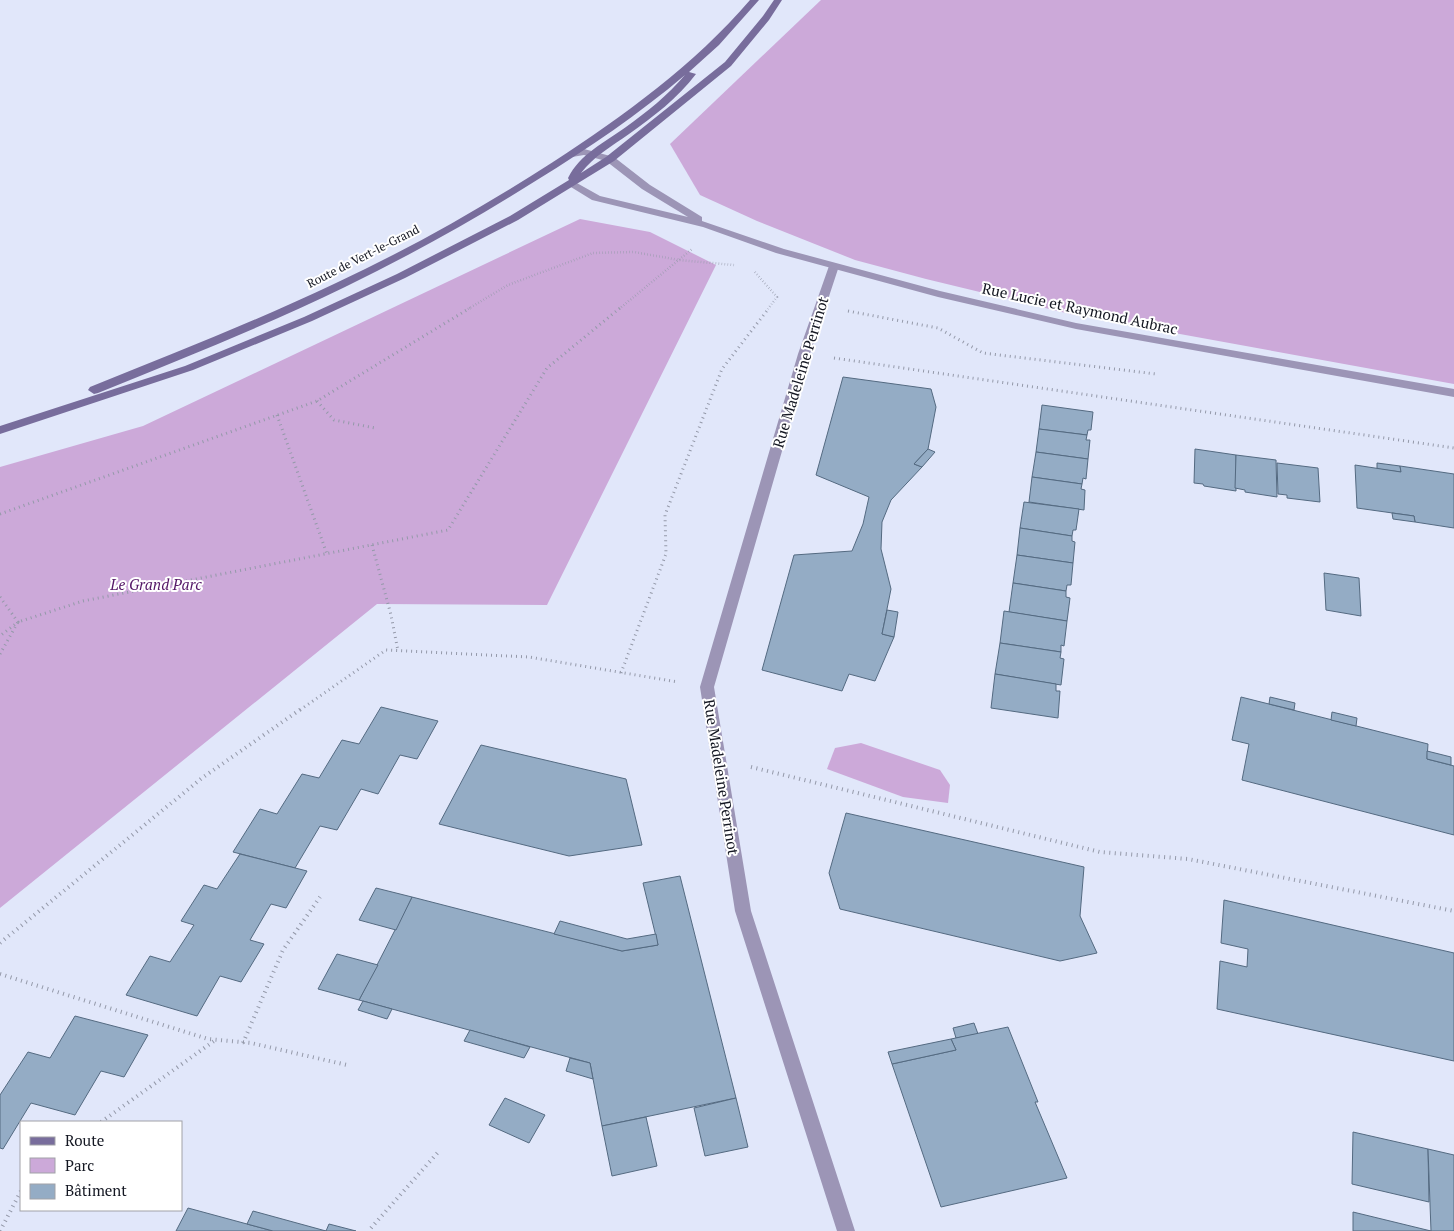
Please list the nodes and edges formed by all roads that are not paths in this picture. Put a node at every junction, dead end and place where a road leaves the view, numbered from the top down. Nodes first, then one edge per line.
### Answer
1 (755, 0) edge
2 (778, 0) edge
3 (708, 52) junction
4 (572, 154) junction
5 (596, 154) junction
6 (610, 159) junction
7 (571, 184) junction
8 (712, 226) junction
9 (834, 266) junction
10 (1454, 394) edge
11 (0, 429) edge
12 (846, 1231) edge

1 - 3 main road, Route de Vert-le-Grand
2 - 6 main road, Route de Vert-le-Grand
3 - 4 main road, Route de Vert-le-Grand
3 - 5 main road, Route de Vert-le-Grand
4 - 5 street, Rue Lucie et Raymond Aubrac
4 - 11 main road, Route de Vert-le-Grand
5 - 6 street, Rue Lucie et Raymond Aubrac
5 - 7 main road, Route de Vert-le-Grand
6 - 7 main road, Route de Vert-le-Grand
6 - 8 street, Rue Lucie et Raymond Aubrac
7 - 8 street, Rue Lucie et Raymond Aubrac
7 - 11 main road, Route de Vert-le-Grand
8 - 9 street, Rue Lucie et Raymond Aubrac
9 - 10 street, Rue Lucie et Raymond Aubrac
9 - 12 street, Rue Madeleine Perrinot

